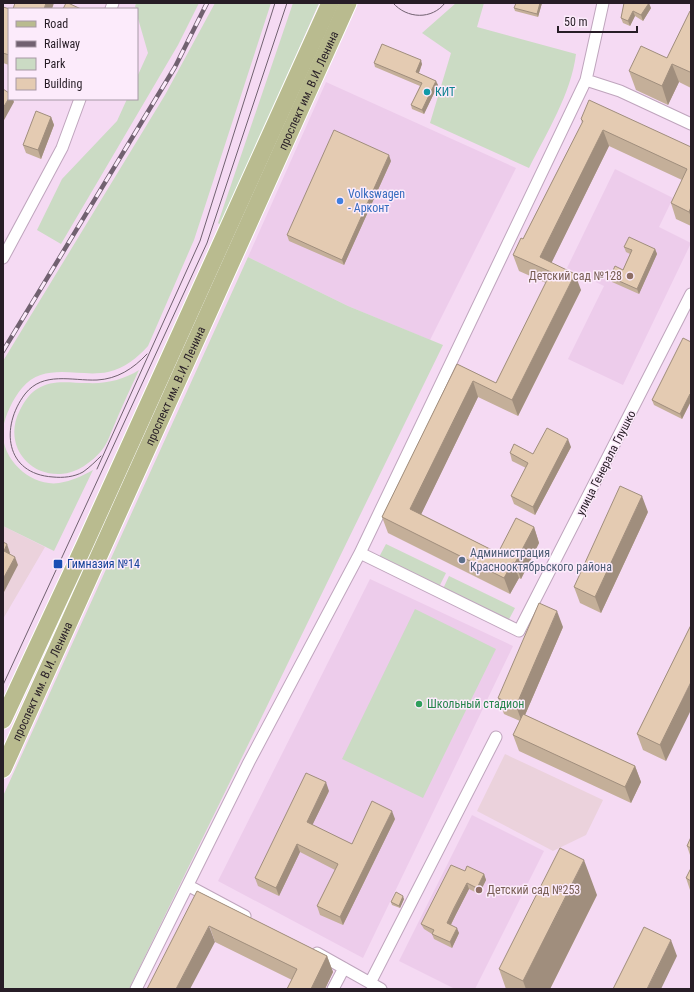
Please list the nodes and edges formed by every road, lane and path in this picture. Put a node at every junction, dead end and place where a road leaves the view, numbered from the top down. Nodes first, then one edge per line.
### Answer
1 (330, 3) edge
2 (348, 3) edge
3 (603, 3) edge
4 (586, 80) junction
5 (80, 100) edge
6 (691, 124) edge
7 (3, 258) edge
8 (691, 294) edge
9 (360, 553) junction
10 (3, 720) edge
11 (496, 737) dead end
12 (3, 769) edge
13 (189, 886) junction
14 (256, 922) edge
15 (310, 950) edge
16 (344, 968) junction
17 (370, 983) junction
18 (136, 989) edge
19 (333, 989) edge
20 (381, 989) edge

1 - 10 main road, проспект им. В.И. Ленина
2 - 12 main road, проспект им. В.И. Ленина
3 - 4 street
4 - 6 street
4 - 9 street
5 - 7 street
8 - 9 street, улица Генерала Глушко
9 - 13 street
11 - 17 street
13 - 14 street
13 - 18 street
15 - 16 street
16 - 17 street
16 - 19 street
17 - 20 street

